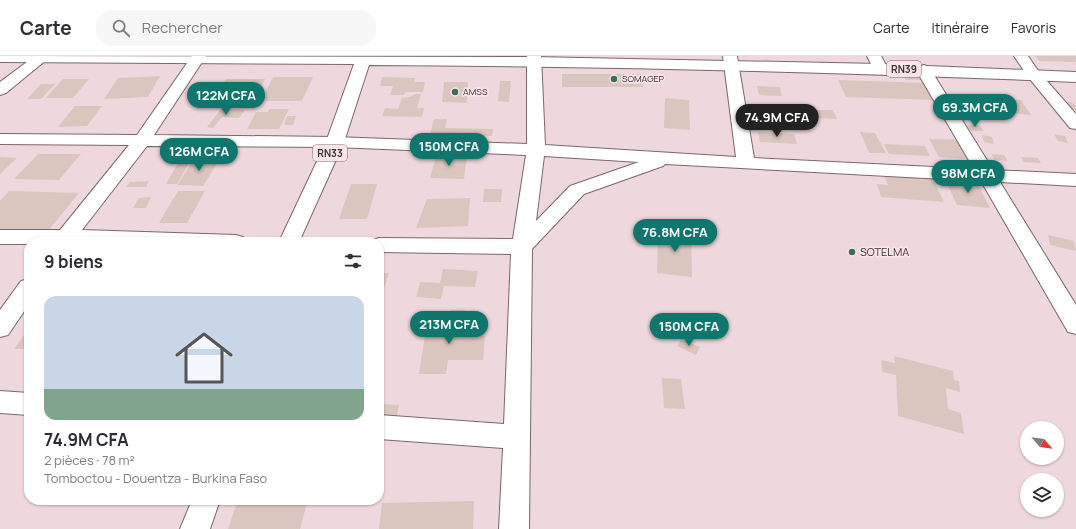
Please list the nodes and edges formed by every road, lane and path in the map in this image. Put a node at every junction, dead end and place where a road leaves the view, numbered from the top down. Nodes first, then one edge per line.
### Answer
1 (1021, 56) edge
2 (43, 57) edge
3 (198, 57) edge
4 (0, 58) edge
5 (364, 58) edge
6 (534, 58) edge
7 (731, 60) edge
8 (877, 62) edge
9 (924, 70) junction
10 (1034, 75) junction
11 (1076, 77) edge
12 (0, 90) edge
13 (1076, 124) edge
14 (0, 139) edge
15 (142, 140) junction
16 (335, 142) junction
17 (536, 150) junction
18 (668, 158) junction
19 (746, 163) junction
20 (986, 175) junction
21 (1076, 180) edge
22 (66, 237) edge
23 (291, 237) edge
24 (0, 238) edge
25 (24, 239) edge
26 (384, 245) edge
27 (522, 247) junction
28 (1055, 289) junction
29 (1076, 292) edge
30 (24, 295) edge
31 (1076, 325) edge
32 (0, 328) edge
33 (0, 402) edge
34 (24, 404) edge
35 (384, 427) edge
36 (517, 437) junction
37 (204, 505) edge
38 (195, 529) edge
39 (514, 529) edge

1 - 10 street
2 - 3 street, RN39
2 - 4 street, RN39
2 - 12 street
3 - 5 street, RN39
3 - 15 street
5 - 6 street, RN39
5 - 16 street, RN33
6 - 7 street, RN39
6 - 17 street
7 - 8 street, RN39
7 - 19 street
8 - 9 street, RN39
9 - 10 street, RN39
9 - 20 street
10 - 11 street, RN39
10 - 13 street
14 - 15 street
15 - 16 street
15 - 22 street
16 - 17 street
16 - 23 street, RN33
17 - 18 street
17 - 27 street
18 - 19 street
18 - 27 street
19 - 20 street
20 - 21 street
20 - 28 street
24 - 25 street
26 - 27 street
27 - 36 street
28 - 29 street
28 - 31 street
30 - 32 street
33 - 34 street
35 - 36 street
36 - 39 street
37 - 38 street

